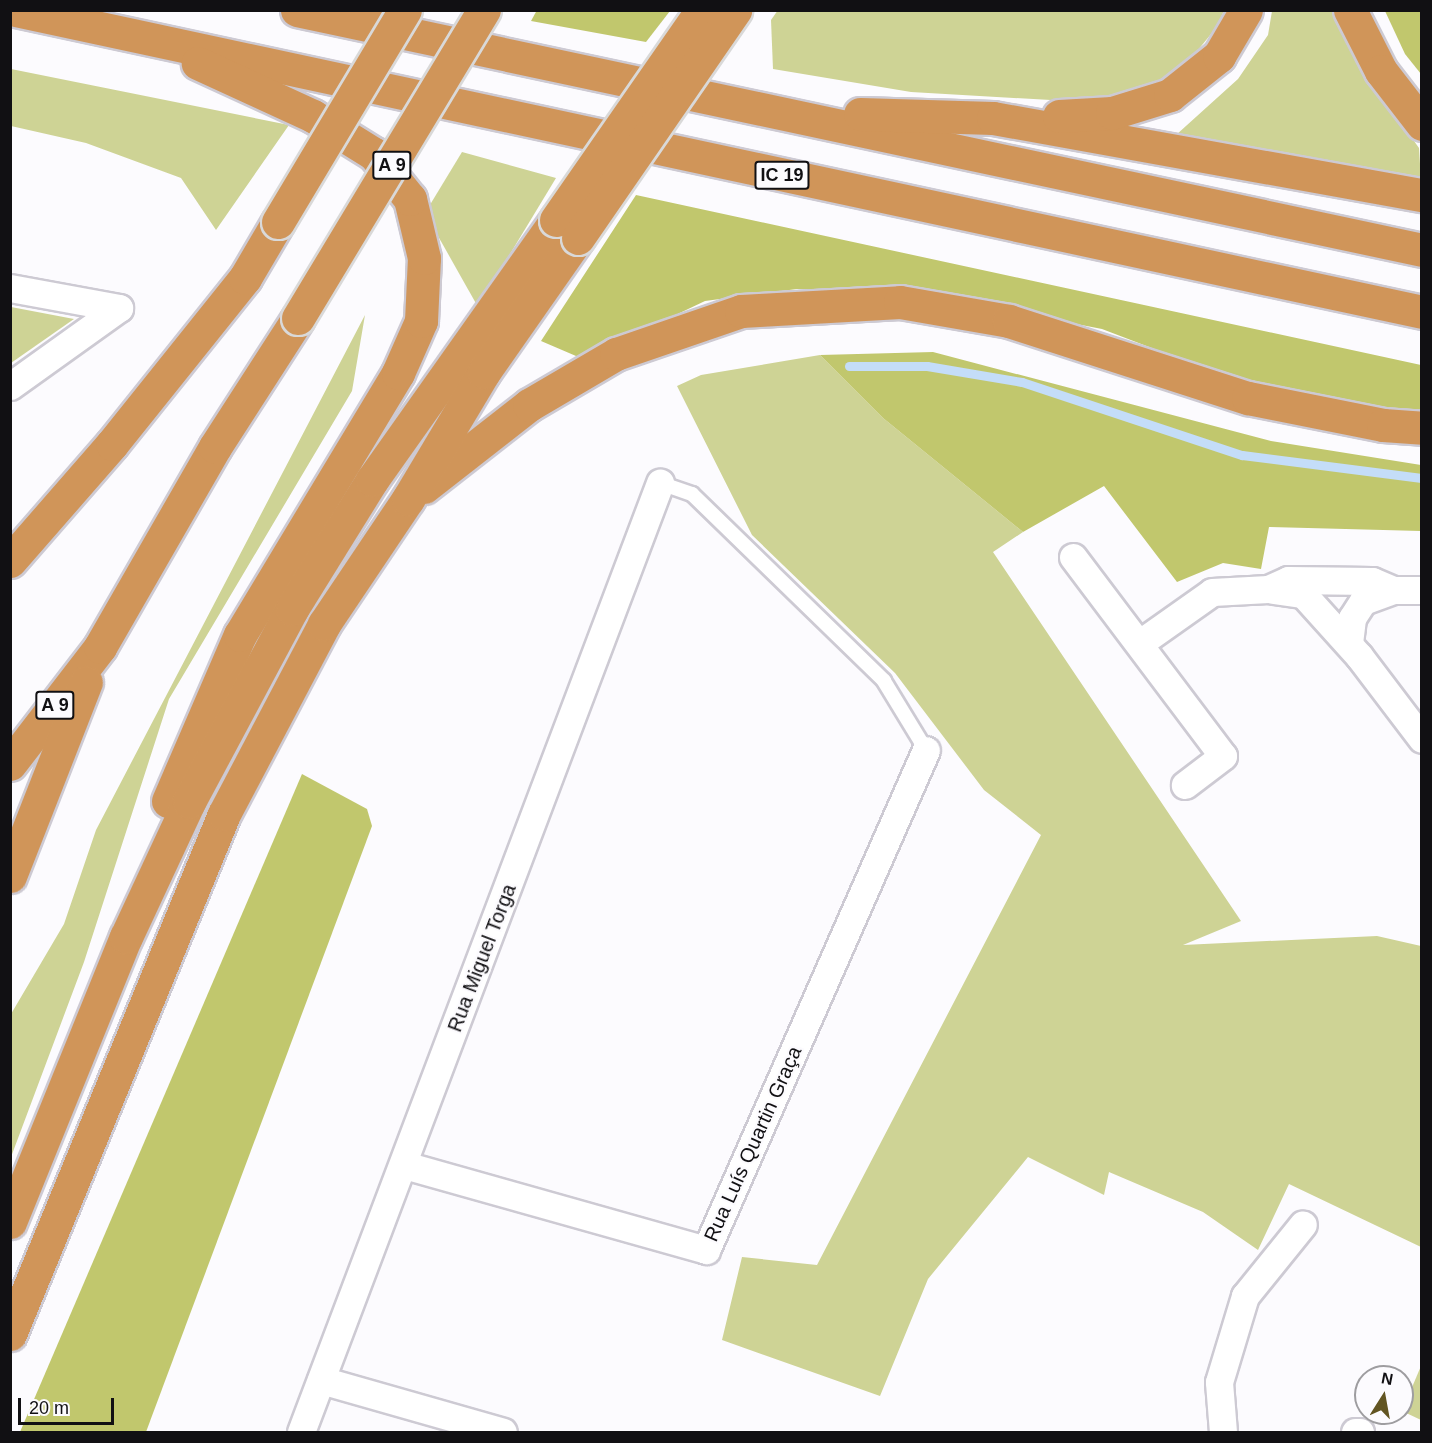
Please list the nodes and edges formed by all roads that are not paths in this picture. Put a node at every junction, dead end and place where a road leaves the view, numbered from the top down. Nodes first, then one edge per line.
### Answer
1 (16, 10) edge
2 (297, 10) edge
3 (405, 10) edge
4 (484, 10) edge
5 (702, 10) edge
6 (735, 10) edge
7 (1246, 10) edge
8 (1350, 10) edge
9 (142, 37) junction
10 (774, 111) junction
11 (993, 118) junction
12 (1422, 124) edge
13 (1422, 195) edge
14 (567, 229) junction
15 (1422, 250) edge
16 (10, 288) edge
17 (1422, 312) edge
18 (10, 386) edge
19 (1422, 428) edge
20 (660, 483) joint
21 (408, 499) junction
22 (12, 556) edge
23 (1074, 557) dead end
24 (1268, 589) junction
25 (1393, 590) junction
26 (1422, 590) edge
27 (1140, 643) junction
28 (1349, 643) junction
29 (100, 647) junction
30 (1422, 739) edge
31 (926, 750) joint
32 (10, 764) edge
33 (1185, 785) dead end
34 (10, 876) edge
35 (126, 937) junction
36 (404, 1165) junction
37 (10, 1222) edge
38 (1303, 1224) dead end
39 (10, 1334) edge
40 (321, 1380) junction
41 (302, 1432) edge
42 (503, 1432) edge
43 (1223, 1432) edge
44 (1355, 1432) edge
45 (1360, 1432) edge

1 - 9 highway, IC 19
2 - 10 highway
3 - 22 highway, bridge
4 - 29 highway, A 9, bridge
5 - 14 highway, bridge
6 - 14 highway, bridge
7 - 11 highway
8 - 12 highway
9 - 17 highway, IC 19
9 - 35 highway
10 - 11 highway
10 - 15 highway
11 - 13 highway
14 - 21 highway
14 - 35 highway
16 - 18 street
19 - 21 highway
20 - 31 lane
20 - 36 street, Rua Miguel Torga
21 - 39 highway
23 - 27 street
24 - 25 street
24 - 27 street
24 - 28 street
25 - 26 street
25 - 28 street
27 - 33 street
28 - 30 street
29 - 32 highway, A 9
29 - 34 highway
31 - 36 street, Rua Luís Quartin Graça
35 - 37 highway
36 - 40 street, Rua Miguel Torga
38 - 43 street
40 - 41 street, Rua Miguel Torga
40 - 42 street
44 - 45 street

